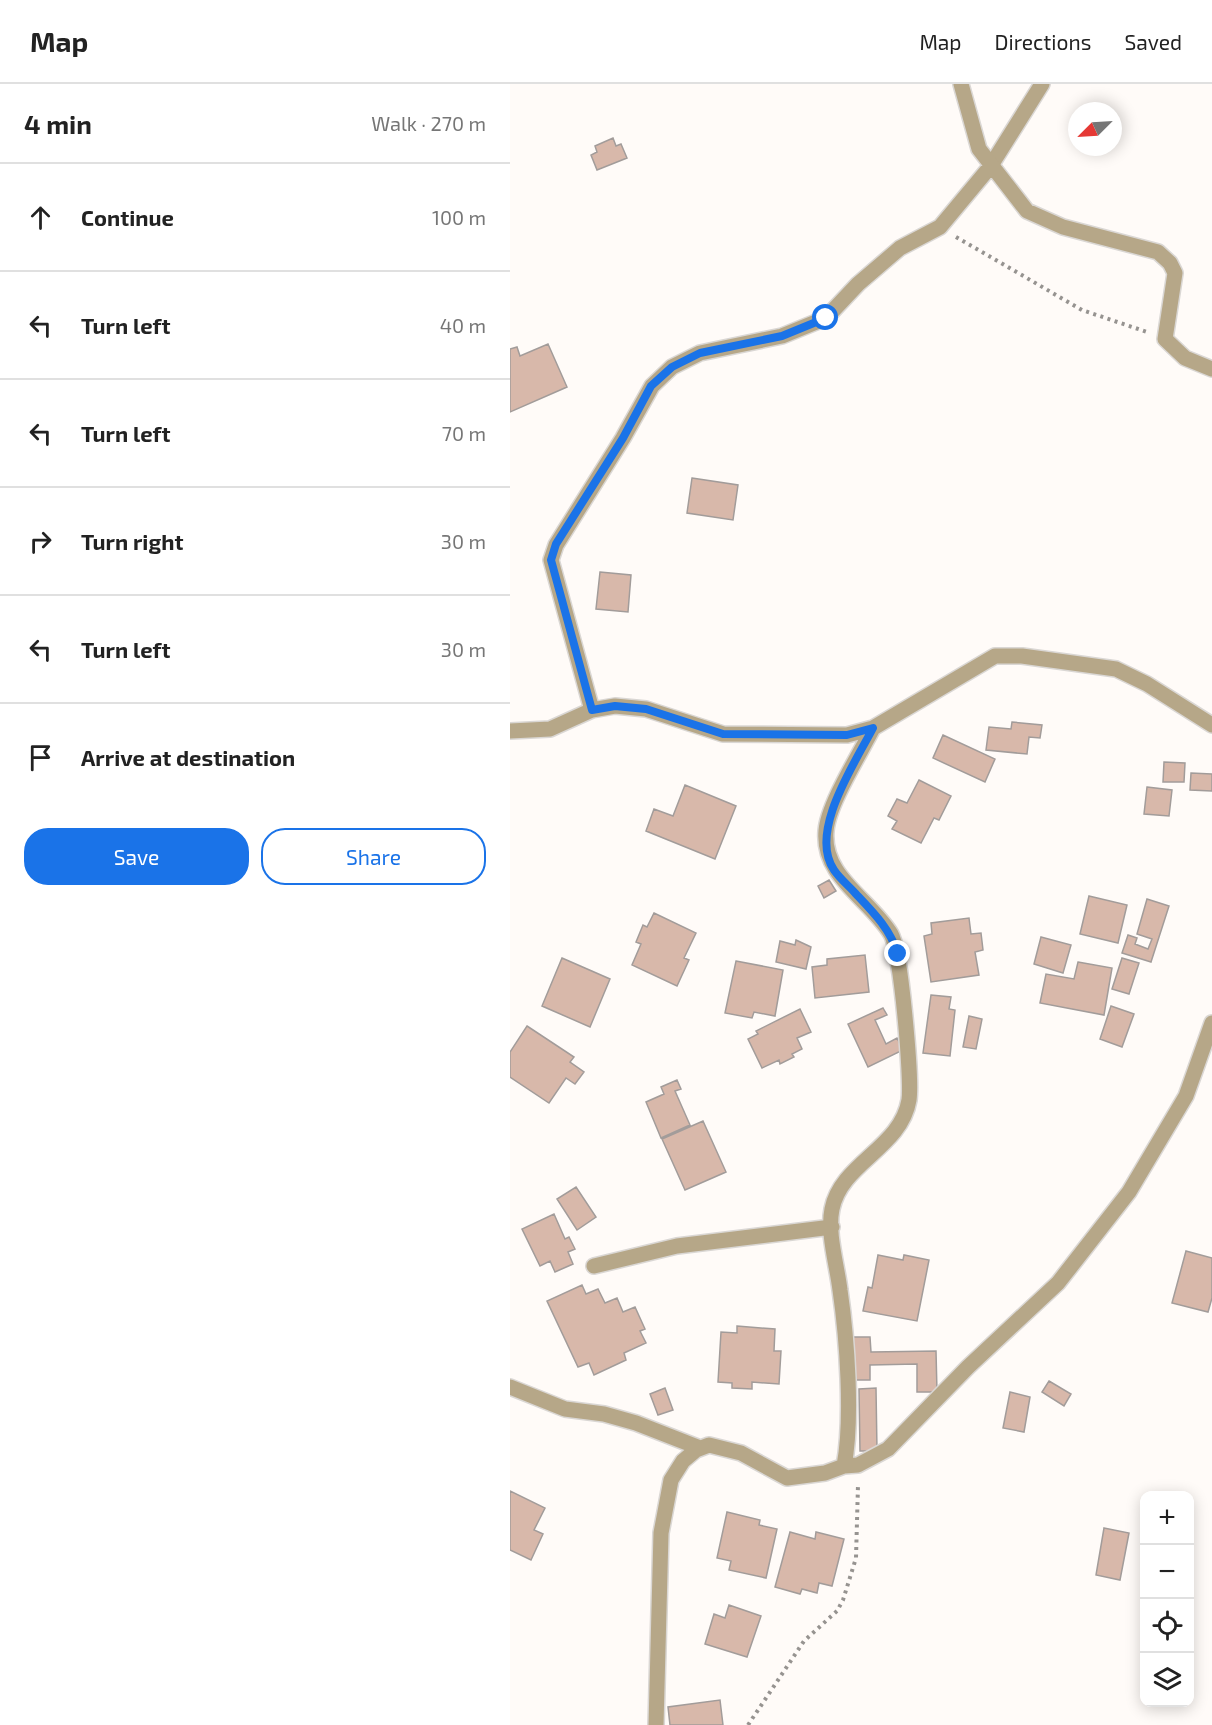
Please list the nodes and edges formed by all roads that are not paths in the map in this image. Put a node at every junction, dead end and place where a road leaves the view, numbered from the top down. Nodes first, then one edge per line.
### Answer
1 (961, 84) edge
2 (1041, 84) edge
3 (990, 167) junction
4 (1212, 369) edge
5 (592, 710) junction
6 (1212, 725) edge
7 (873, 728) junction
8 (510, 731) edge
9 (1212, 1023) edge
10 (832, 1227) junction
11 (594, 1266) dead end
12 (510, 1388) edge
13 (700, 1448) junction
14 (851, 1465) junction
15 (656, 1725) edge

1 - 3 street
2 - 3 street
3 - 4 street
3 - 5 street
5 - 7 street
5 - 8 street
6 - 7 street
7 - 10 street
9 - 14 street
10 - 11 street
10 - 14 street
12 - 13 street
13 - 14 street
13 - 15 street

